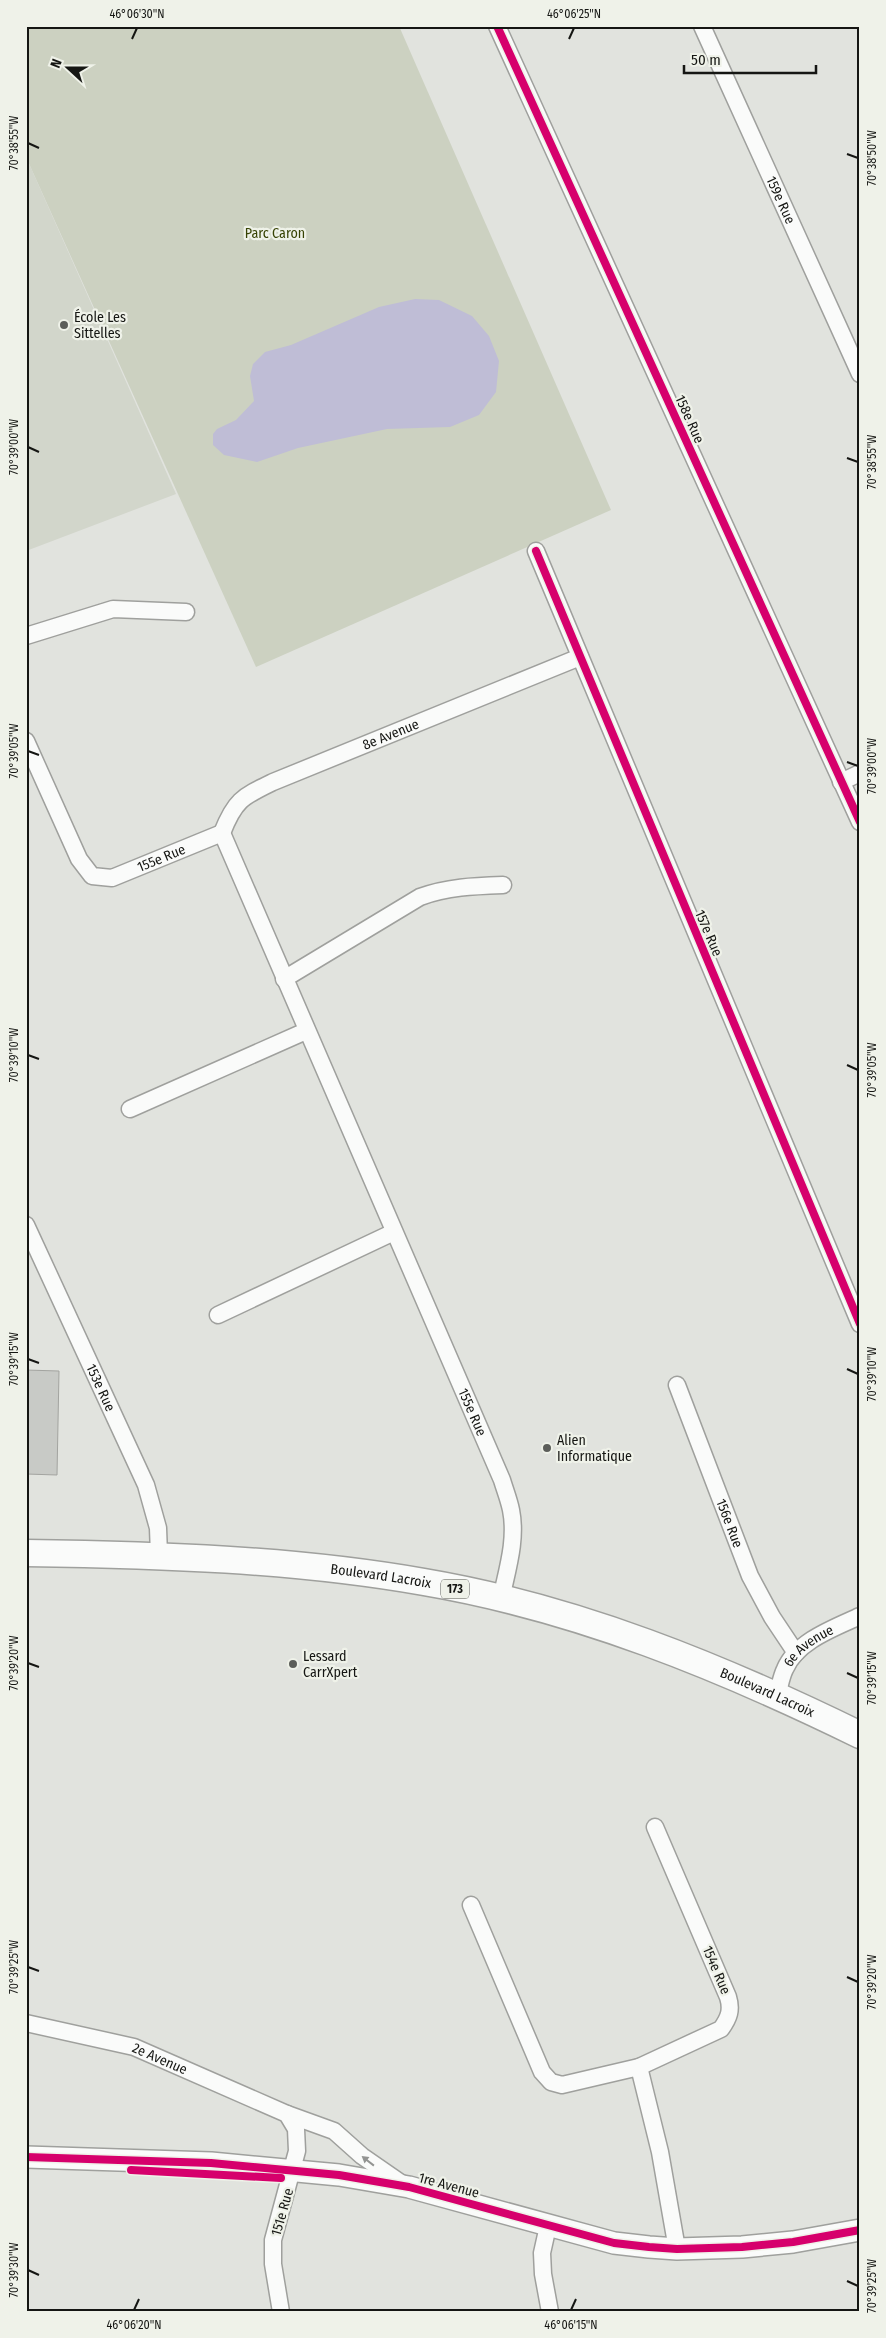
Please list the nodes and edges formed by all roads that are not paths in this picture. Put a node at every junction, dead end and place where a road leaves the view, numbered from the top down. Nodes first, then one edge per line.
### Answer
1 (497, 26) edge
2 (702, 26) edge
3 (860, 374) edge
4 (536, 551) dead end
5 (186, 612) dead end
6 (26, 636) edge
7 (580, 657) junction
8 (26, 741) edge
9 (860, 773) edge
10 (841, 782) junction
11 (860, 822) edge
12 (222, 833) junction
13 (503, 885) dead end
14 (284, 979) junction
15 (306, 1031) junction
16 (130, 1109) dead end
17 (26, 1225) edge
18 (394, 1232) junction
19 (218, 1315) dead end
20 (860, 1324) edge
21 (676, 1385) dead end
22 (26, 1552) edge
23 (159, 1555) junction
24 (501, 1599) junction
25 (860, 1616) edge
26 (796, 1654) junction
27 (777, 1695) junction
28 (860, 1735) edge
29 (655, 1827) dead end
30 (471, 1905) dead end
31 (26, 2022) edge
32 (639, 2067) junction
33 (287, 2114) junction
34 (26, 2157) edge
35 (294, 2171) junction
36 (409, 2187) junction
37 (548, 2226) junction
38 (860, 2230) edge
39 (678, 2249) junction
40 (281, 2312) edge
41 (550, 2312) edge

1 - 10 street, 158e Rue
2 - 3 street, 159e Rue
4 - 7 street, 157e Rue
5 - 6 street
7 - 12 street, 8e Avenue
7 - 20 street, 157e Rue
8 - 12 street, 155e Rue
9 - 10 street
10 - 11 street, 158e Rue
12 - 14 street, 155e Rue
13 - 14 street
14 - 15 street, 155e Rue
15 - 16 street
15 - 18 street, 155e Rue
17 - 23 street, 153e Rue
18 - 19 street
18 - 24 street, 155e Rue
21 - 26 street, 156e Rue
22 - 23 main road, Boulevard Lacroix / 173
23 - 24 main road, Boulevard Lacroix / 173
24 - 27 main road, Boulevard Lacroix / 173
25 - 26 street, 6e Avenue
26 - 27 street, 6e Avenue
27 - 28 main road, Boulevard Lacroix / 173
29 - 32 street, 154e Rue
30 - 32 street, 154e Rue
31 - 33 street, 2e Avenue
32 - 39 street
33 - 35 street
36 -> 33 street, 2e Avenue
34 - 35 street, 1re Avenue
35 - 36 street, 1re Avenue
35 - 40 street, 151e Rue
36 - 37 street, 1re Avenue
37 - 39 street, 1re Avenue
37 - 41 street
38 - 39 street, 1re Avenue

